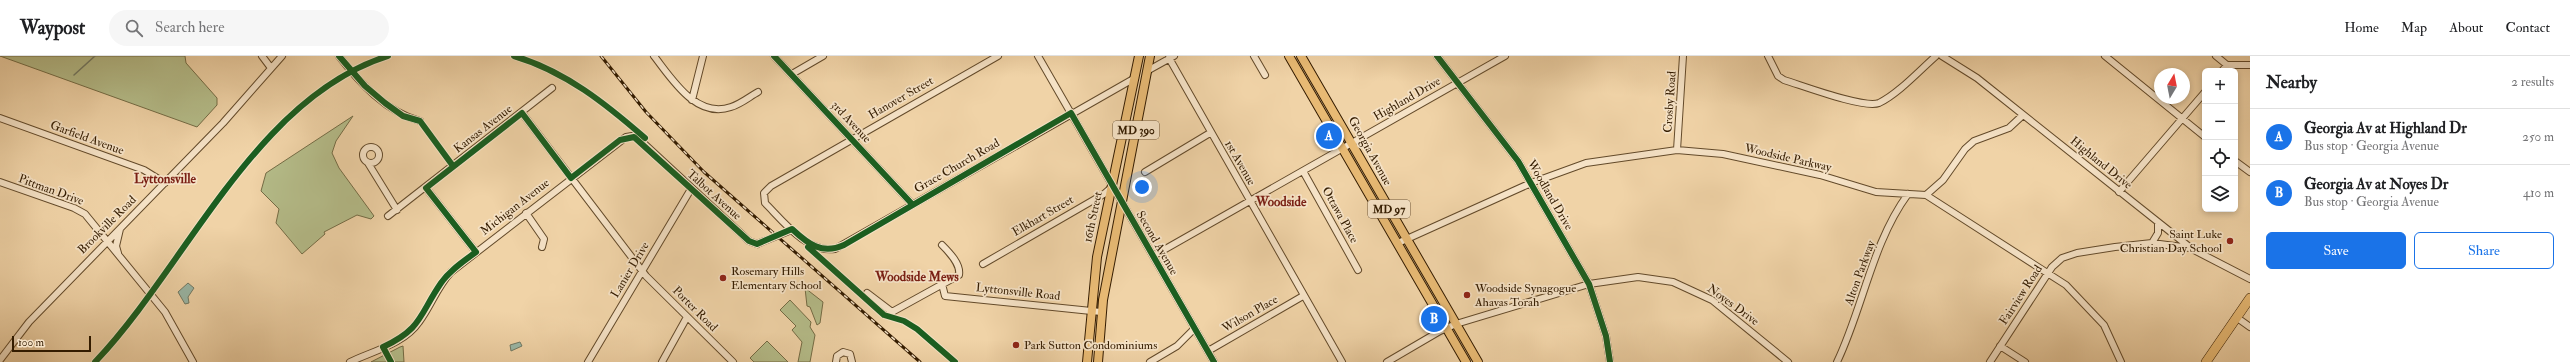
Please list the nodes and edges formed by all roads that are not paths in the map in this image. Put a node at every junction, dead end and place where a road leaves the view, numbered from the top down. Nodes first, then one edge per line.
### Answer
1 (262, 56) edge
2 (339, 56) edge
3 (654, 56) edge
4 (703, 56) edge
5 (774, 56) edge
6 (823, 56) edge
7 (998, 56) edge
8 (1038, 56) edge
9 (1139, 56) edge
10 (1150, 56) edge
11 (1254, 56) edge
12 (1290, 56) edge
13 (1301, 56) edge
14 (1437, 56) edge
15 (1505, 56) edge
16 (1683, 56) edge
17 (1768, 56) edge
18 (1936, 56) edge
19 (1942, 56) edge
20 (2104, 56) edge
21 (2216, 56) edge
22 (280, 57) edge
23 (1171, 57) edge
24 (2227, 65) junction
25 (2250, 65) edge
26 (271, 68) junction
27 (2224, 68) edge
28 (1147, 71) junction
29 (792, 74) junction
30 (1264, 75) dead end
31 (1134, 78) junction
32 (1458, 82) junction
33 (552, 88) dead end
34 (758, 92) dead end
35 (2202, 96) edge
36 (692, 100) junction
37 (522, 113) junction
38 (1071, 113) junction
39 (2023, 115) junction
40 (0, 118) edge
41 (2182, 119) junction
42 (420, 121) dead end
43 (1210, 133) junction
44 (2202, 135) edge
45 (630, 136) joint
46 (852, 139) junction
47 (1352, 142) junction
48 (1342, 148) junction
49 (1677, 150) junction
50 (368, 163) dead end
51 (2238, 163) edge
52 (1303, 171) junction
53 (1145, 172) dead end
54 (2250, 172) edge
55 (571, 178) junction
56 (0, 182) edge
57 (165, 183) junction
58 (1530, 183) junction
59 (1113, 186) junction
60 (426, 188) junction
61 (691, 190) junction
62 (2119, 192) junction
63 (1908, 194) junction
64 (1926, 195) junction
65 (1249, 202) junction
66 (765, 203) joint
67 (1121, 203) junction
68 (912, 204) junction
69 (397, 210) junction
70 (526, 214) junction
71 (388, 216) dead end
72 (2158, 224) junction
73 (121, 227) junction
74 (791, 230) junction
75 (1406, 239) junction
76 (107, 240) junction
77 (1398, 243) junction
78 (2152, 244) junction
79 (942, 245) dead end
80 (542, 247) dead end
81 (2192, 249) junction
82 (476, 252) junction
83 (119, 254) junction
84 (1153, 256) junction
85 (983, 264) dead end
86 (642, 270) junction
87 (1358, 270) dead end
88 (2048, 274) junction
89 (2250, 279) edge
90 (942, 284) junction
91 (1589, 284) junction
92 (866, 293) dead end
93 (1303, 296) junction
94 (2250, 298) edge
95 (1091, 311) junction
96 (1102, 312) junction
97 (687, 317) junction
98 (2236, 317) junction
99 (1456, 324) junction
100 (2250, 327) edge
101 (1447, 328) junction
102 (1194, 329) junction
103 (2000, 346) junction
104 (1208, 351) junction
105 (0, 360) edge
106 (731, 361) edge
107 (193, 362) edge
108 (350, 362) edge
109 (588, 362) edge
110 (662, 362) edge
111 (836, 362) edge
112 (852, 362) edge
113 (1087, 362) edge
114 (1098, 362) edge
115 (1150, 362) edge
116 (1214, 362) edge
117 (1342, 362) edge
118 (1387, 362) edge
119 (1466, 362) edge
120 (1478, 362) edge
121 (1610, 362) edge
122 (1788, 362) edge
123 (1837, 362) edge
124 (1990, 362) edge
125 (2025, 362) edge
126 (2121, 362) edge
127 (2206, 362) edge

1 - 26 street
2 - 42 street
3 - 36 street
4 - 36 street
5 - 29 street, 3rd Avenue
6 - 29 street
7 - 46 street, Hanover Street
8 - 38 street, Second Avenue
9 - 31 main road, 16th Street / MD 390
10 - 28 main road, 16th Street / MD 390
11 - 30 street
12 - 48 main road, Georgia Avenue / MD 97
13 - 47 main road, Georgia Avenue / MD 97
14 - 32 street, Woodland Drive
15 - 32 street, Highland Drive
16 - 49 street, Crosby Road
17 - 18 street
19 - 39 street, Highland Drive
20 - 41 street
21 - 24 street
22 - 26 street, Brookville Road
23 - 28 street
23 - 43 street, 1st Avenue
24 - 25 street
24 - 27 street
26 - 57 street, Brookville Road
28 - 67 main road, 16th Street / MD 390
29 - 46 street, 3rd Avenue
31 - 38 street, Grace Church Road
31 - 59 main road, 16th Street / MD 390
32 - 47 street, Highland Drive
32 - 58 street, Woodland Drive
33 - 37 street, Kansas Avenue
34 - 36 street
35 - 41 street
37 - 55 street, Porter Road
37 - 60 street, Kansas Avenue
38 - 59 street, Second Avenue
38 - 68 street, Grace Church Road
39 - 62 street, Highland Drive
39 - 64 street
40 - 57 street, Garfield Avenue
41 - 44 street
41 - 62 street
43 - 53 street
43 - 65 street, 1st Avenue
45 - 55 street, Michigan Avenue
45 - 61 street, Talbot Avenue
46 - 66 street, Hanover Street
46 - 68 street, 3rd Avenue
47 - 48 street, Highland Drive
47 - 75 main road, Georgia Avenue / MD 97
48 - 52 street, Highland Drive
48 - 77 main road, Georgia Avenue / MD 97
49 - 58 street, Woodside Parkway
49 - 63 street, Woodside Parkway
50 - 69 street
51 - 54 street
52 - 65 street, Highland Drive
52 - 87 street, Ottawa Place
55 - 70 street, Michigan Avenue
55 - 86 street, Porter Road
56 - 76 street, Pittman Drive
57 - 73 street, Brookville Road
58 - 75 street, Woodside Parkway
58 - 91 street, Woodland Drive
59 - 67 street, Second Avenue
59 - 85 street, Elkhart Street
59 - 95 main road, 16th Street / MD 390
60 - 69 street, Kansas Avenue
60 - 82 street
61 - 74 street, Talbot Avenue, bridge
61 - 86 street, Lanier Drive
62 - 72 street, Highland Drive
63 - 64 street, Woodside Parkway
63 - 123 street, Alton Parkway
64 - 88 street, Woodside Parkway
65 - 84 street, Highland Drive
65 - 93 street, 1st Avenue
66 - 74 street, Grace Church Road
67 - 84 street, Second Avenue
67 - 96 main road, 16th Street / MD 390
68 - 74 street, Grace Church Road
69 - 71 street, Kansas Avenue
70 - 80 street
70 - 82 street, Michigan Avenue
72 - 78 street
72 - 81 street, Highland Drive
73 - 76 street, Brookville Road
73 - 83 street
75 - 77 street, Woodside Parkway
75 - 99 main road, Georgia Avenue / MD 97
76 - 83 street, Pittman Drive
76 - 105 street, Brookville Road
77 - 101 main road, Georgia Avenue / MD 97
78 - 81 street, Fairview Road
78 - 88 street, Fairview Road
79 - 90 street
81 - 89 street, Highland Drive
82 - 108 street, Michigan Avenue
83 - 107 street, Pittman Drive
84 - 102 street, Second Avenue
86 - 97 street, Porter Road
86 - 109 street, Lanier Drive
88 - 103 street, Fairview Road
88 - 126 street, Woodside Parkway
90 - 92 street
90 - 95 street, Lyttonsville Road
91 - 99 street, Noyes Drive
91 - 121 street, Woodland Drive
91 - 122 street, Noyes Drive
93 - 104 street, Wilson Place
93 - 117 street, 1st Avenue
94 - 98 highway
95 - 96 street, Lyttonsville Road
95 - 113 main road, 16th Street / MD 390
96 - 114 main road, 16th Street / MD 390
97 - 106 street, Porter Road
97 - 110 street
98 - 100 street
98 - 127 highway
99 - 101 street, Noyes Drive
99 - 120 main road, Georgia Avenue / MD 97
101 - 118 street, Noyes Drive
101 - 119 main road, Georgia Avenue / MD 97
102 - 104 street, Second Avenue
102 - 115 street
103 - 124 street, Fairview Road
103 - 125 street
104 - 116 street, Second Avenue
111 - 112 street

